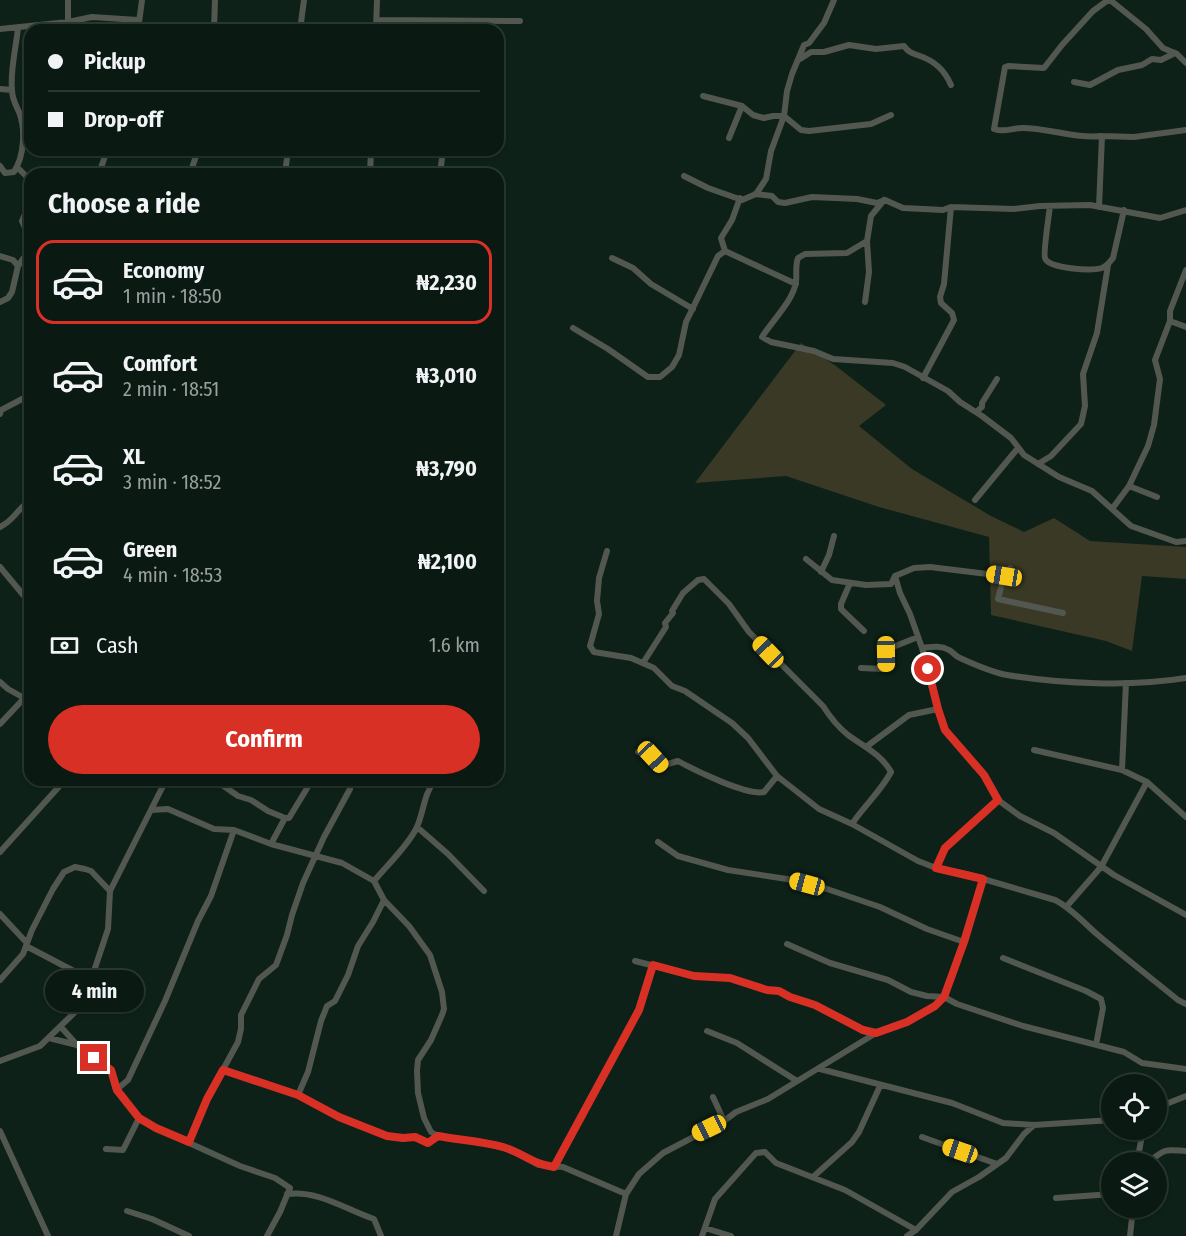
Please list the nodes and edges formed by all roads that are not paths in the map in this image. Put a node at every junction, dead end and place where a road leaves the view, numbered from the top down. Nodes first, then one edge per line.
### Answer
1 (68, 0) edge
2 (142, 0) edge
3 (215, 0) edge
4 (304, 0) edge
5 (377, 0) edge
6 (834, 0) edge
7 (1109, 0) edge
8 (138, 20) junction
9 (377, 20) junction
10 (459, 21) junction
11 (520, 21) dead end
12 (68, 22) junction
13 (51, 24) edge
14 (138, 24) edge
15 (214, 24) edge
16 (301, 24) edge
17 (377, 24) edge
18 (459, 24) edge
19 (24, 27) edge
20 (18, 28) junction
21 (0, 29) edge
22 (804, 45) junction
23 (810, 52) junction
24 (1175, 53) junction
25 (799, 60) junction
26 (1186, 63) edge
27 (1074, 82) dead end
28 (951, 85) dead end
29 (0, 89) edge
30 (12, 90) junction
31 (704, 96) dead end
32 (742, 106) junction
33 (891, 115) dead end
34 (784, 116) junction
35 (1186, 130) edge
36 (1101, 136) junction
37 (729, 138) dead end
38 (0, 166) edge
39 (17, 167) junction
40 (24, 174) edge
41 (684, 176) dead end
42 (755, 194) junction
43 (740, 198) junction
44 (885, 200) junction
45 (1050, 206) junction
46 (951, 207) junction
47 (1099, 207) junction
48 (1124, 210) junction
49 (1186, 210) edge
50 (867, 241) junction
51 (725, 251) junction
52 (0, 256) edge
53 (24, 258) edge
54 (612, 258) dead end
55 (1108, 265) junction
56 (18, 266) junction
57 (1186, 270) edge
58 (796, 284) junction
59 (0, 302) edge
60 (866, 302) dead end
61 (693, 309) junction
62 (1170, 321) junction
63 (1186, 327) edge
64 (573, 328) dead end
65 (922, 378) junction
66 (997, 379) dead end
67 (24, 398) edge
68 (976, 412) junction
69 (0, 414) edge
70 (1018, 448) junction
71 (1038, 464) junction
72 (1130, 486) junction
73 (1157, 497) dead end
74 (975, 500) dead end
75 (24, 505) edge
76 (1112, 509) junction
77 (0, 527) edge
78 (834, 536) dead end
79 (1186, 541) edge
80 (607, 551) dead end
81 (806, 559) dead end
82 (0, 567) edge
83 (1010, 568) dead end
84 (821, 572) junction
85 (895, 576) junction
86 (1004, 576) junction
87 (850, 583) junction
88 (24, 596) edge
89 (1063, 613) dead end
90 (864, 631) dead end
91 (918, 638) junction
92 (922, 648) junction
93 (643, 663) junction
94 (861, 668) dead end
95 (1186, 678) edge
96 (0, 682) edge
97 (1126, 683) junction
98 (24, 698) joint
99 (938, 709) junction
100 (0, 724) edge
101 (866, 747) junction
102 (1034, 750) dead end
103 (638, 752) dead end
104 (1122, 770) junction
105 (777, 776) junction
106 (1147, 782) junction
107 (60, 786) edge
108 (163, 786) edge
109 (224, 786) edge
110 (308, 786) edge
111 (431, 786) edge
112 (351, 789) dead end
113 (158, 796) junction
114 (998, 800) junction
115 (168, 809) junction
116 (151, 810) junction
117 (1186, 817) edge
118 (285, 818) junction
119 (852, 824) junction
120 (417, 827) junction
121 (234, 830) junction
122 (658, 843) dead end
123 (271, 844) junction
124 (0, 852) edge
125 (315, 856) junction
126 (1101, 867) junction
127 (936, 868) junction
128 (983, 879) junction
129 (374, 881) junction
130 (110, 891) junction
131 (484, 891) dead end
132 (384, 900) junction
133 (1067, 906) junction
134 (0, 914) edge
135 (1186, 915) edge
136 (964, 942) junction
137 (26, 944) junction
138 (787, 944) dead end
139 (1004, 958) dead end
140 (635, 961) dead end
141 (653, 965) junction
142 (91, 980) junction
143 (0, 981) edge
144 (944, 997) junction
145 (1186, 1004) edge
146 (61, 1027) junction
147 (707, 1031) dead end
148 (876, 1033) junction
149 (49, 1038) junction
150 (77, 1045) junction
151 (1096, 1045) junction
152 (0, 1061) edge
153 (820, 1069) junction
154 (223, 1070) junction
155 (1186, 1070) edge
156 (797, 1081) junction
157 (880, 1086) junction
158 (117, 1090) junction
159 (298, 1095) junction
160 (1186, 1096) edge
161 (713, 1097) dead end
162 (1167, 1104) edge
163 (139, 1118) junction
164 (724, 1121) junction
165 (1101, 1121) edge
166 (1034, 1125) junction
167 (0, 1131) edge
168 (431, 1132) junction
169 (438, 1136) junction
170 (922, 1137) dead end
171 (189, 1142) junction
172 (428, 1143) junction
173 (106, 1149) dead end
174 (1186, 1151) edge
175 (1164, 1152) edge
176 (998, 1164) junction
177 (554, 1167) junction
178 (813, 1177) junction
179 (287, 1194) junction
180 (626, 1194) junction
181 (1101, 1195) edge
182 (1056, 1198) dead end
183 (127, 1211) dead end
184 (1132, 1218) edge
185 (705, 1228) junction
186 (916, 1230) junction
187 (48, 1236) edge
188 (189, 1236) edge
189 (267, 1236) edge
190 (381, 1236) edge
191 (616, 1236) edge
192 (702, 1236) edge
193 (731, 1236) edge
194 (907, 1236) edge
195 (1130, 1236) edge

1 - 12 street
2 - 8 street
3 - 15 street
4 - 16 street
5 - 9 street
6 - 22 street
7 - 24 street
7 - 36 street
8 - 12 street
8 - 14 street
9 - 10 street
9 - 17 street
10 - 11 street
10 - 18 street
12 - 13 street
19 - 20 street
20 - 21 street
20 - 30 street
22 - 23 street
22 - 25 street
23 - 25 street
23 - 28 street
24 - 26 street
24 - 27 street
25 - 34 street
29 - 30 street
30 - 39 street
31 - 32 street
32 - 34 street
32 - 37 street
33 - 34 street
34 - 42 street
35 - 36 street
36 - 47 street
38 - 39 street
39 - 40 street
41 - 43 street
42 - 43 street
42 - 44 street
43 - 51 street
44 - 46 street
44 - 50 street
45 - 46 street
45 - 47 street
45 - 55 street
46 - 65 street
47 - 48 street
48 - 49 street
48 - 55 street
50 - 58 street
50 - 60 street
51 - 58 street
51 - 61 street
52 - 56 street
53 - 56 street
54 - 61 street
55 - 71 street
56 - 59 street
57 - 62 street
58 - 65 street
61 - 64 street
62 - 63 street
62 - 72 street
65 - 68 street
66 - 68 street
67 - 69 street
68 - 70 street
70 - 71 street
70 - 74 street
71 - 76 street
72 - 73 street
72 - 76 street
75 - 77 street
76 - 79 street
78 - 84 street
80 - 93 street
81 - 84 street
82 - 88 street
83 - 86 street
84 - 87 street
85 - 86 street
85 - 87 street
85 - 91 street
86 - 89 street
87 - 90 street
91 - 92 street
91 - 94 street
92 - 97 street
92 - 99 street
93 - 101 street
93 - 105 street
95 - 97 street
96 - 98 street
97 - 104 street
98 - 100 street
99 - 101 street
99 - 114 street
101 - 119 street
102 - 104 street
103 - 105 street
104 - 106 street
105 - 119 street
106 - 117 street
106 - 126 street
107 - 124 street
108 - 113 street
109 - 118 street
110 - 118 street
111 - 120 street
112 - 125 street
113 - 115 street
113 - 116 street
114 - 126 street
114 - 127 street
115 - 116 street
115 - 121 street
116 - 130 street
118 - 123 street
119 - 127 street
120 - 129 street
120 - 131 street
121 - 123 street
121 - 158 street
122 - 136 street
123 - 125 street
125 - 129 street
125 - 154 street
126 - 133 street
126 - 135 street
127 - 128 street
128 - 133 street
128 - 136 street
129 - 132 street
130 - 137 street
130 - 142 street
132 - 159 street
132 - 168 street
133 - 145 street
134 - 137 street
136 - 144 street
137 - 142 street
137 - 143 street
138 - 144 street
139 - 151 street
140 - 141 street
141 - 148 street
141 - 177 street
142 - 146 street
144 - 148 street
144 - 151 street
146 - 149 street
146 - 150 street
147 - 156 street
148 - 153 street
149 - 150 street
149 - 152 street
150 - 158 street
151 - 155 street
153 - 156 street
153 - 157 street
154 - 159 street
154 - 171 street
156 - 164 street
157 - 166 street
157 - 178 street
158 - 163 street
159 - 172 street
160 - 162 street
161 - 164 street
163 - 171 street
163 - 173 street
164 - 180 street
165 - 166 street
166 - 176 street
167 - 187 street
168 - 169 street
168 - 172 street
169 - 172 street
169 - 177 street
170 - 176 street
171 - 179 street
174 - 175 street
176 - 186 street
177 - 180 street
178 - 185 street
178 - 186 street
179 - 189 street
179 - 190 street
180 - 191 street
181 - 182 street
183 - 188 street
184 - 195 street
185 - 192 street
185 - 193 street
186 - 194 street

